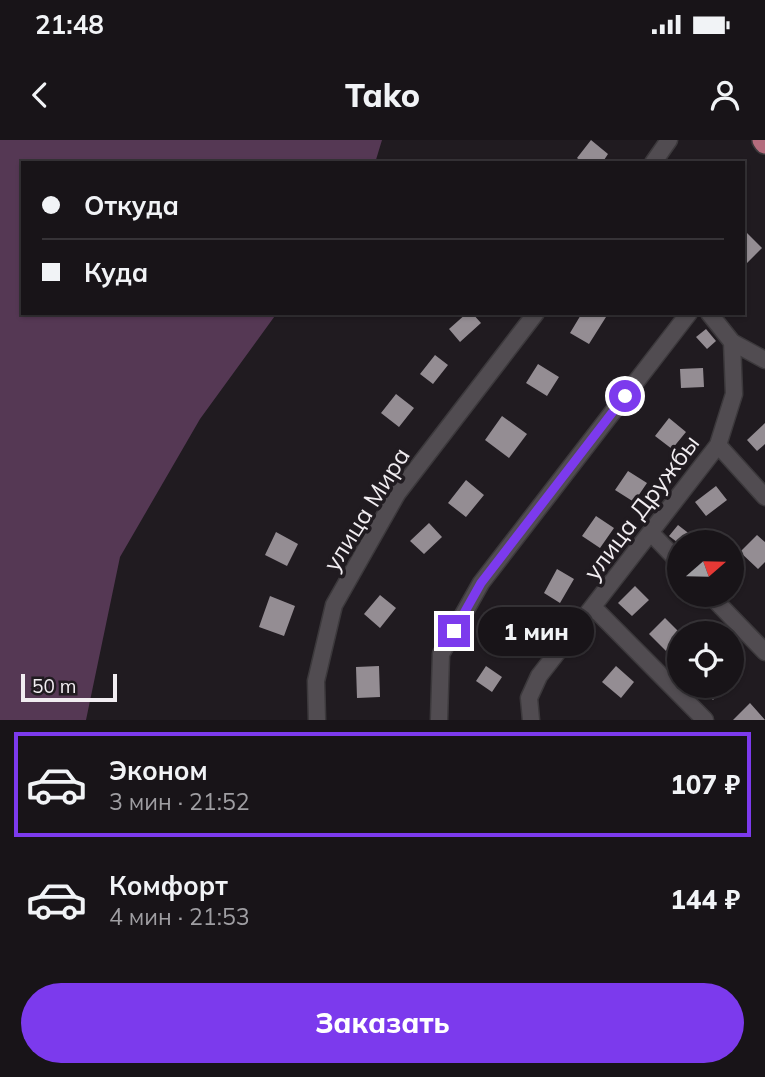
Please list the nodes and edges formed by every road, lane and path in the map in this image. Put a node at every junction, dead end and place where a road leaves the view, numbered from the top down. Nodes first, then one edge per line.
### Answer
1 (668, 140) edge
2 (654, 161) edge
3 (534, 315) edge
4 (687, 315) edge
5 (711, 315) edge
6 (732, 342) junction
7 (765, 360) edge
8 (718, 445) junction
9 (765, 497) edge
10 (651, 533) junction
11 (667, 550) edge
12 (593, 607) junction
13 (722, 607) edge
14 (765, 652) edge
15 (317, 720) edge
16 (439, 720) edge
17 (531, 720) edge
18 (705, 720) edge

1 - 2 street
3 - 15 street, улица Мира
4 - 16 street
5 - 6 street
6 - 7 street
6 - 8 street, улица Дружбы
8 - 9 street
8 - 10 street, улица Дружбы
10 - 11 street
10 - 12 street, улица Дружбы
12 - 17 street, улица Дружбы
12 - 18 street
13 - 14 street

